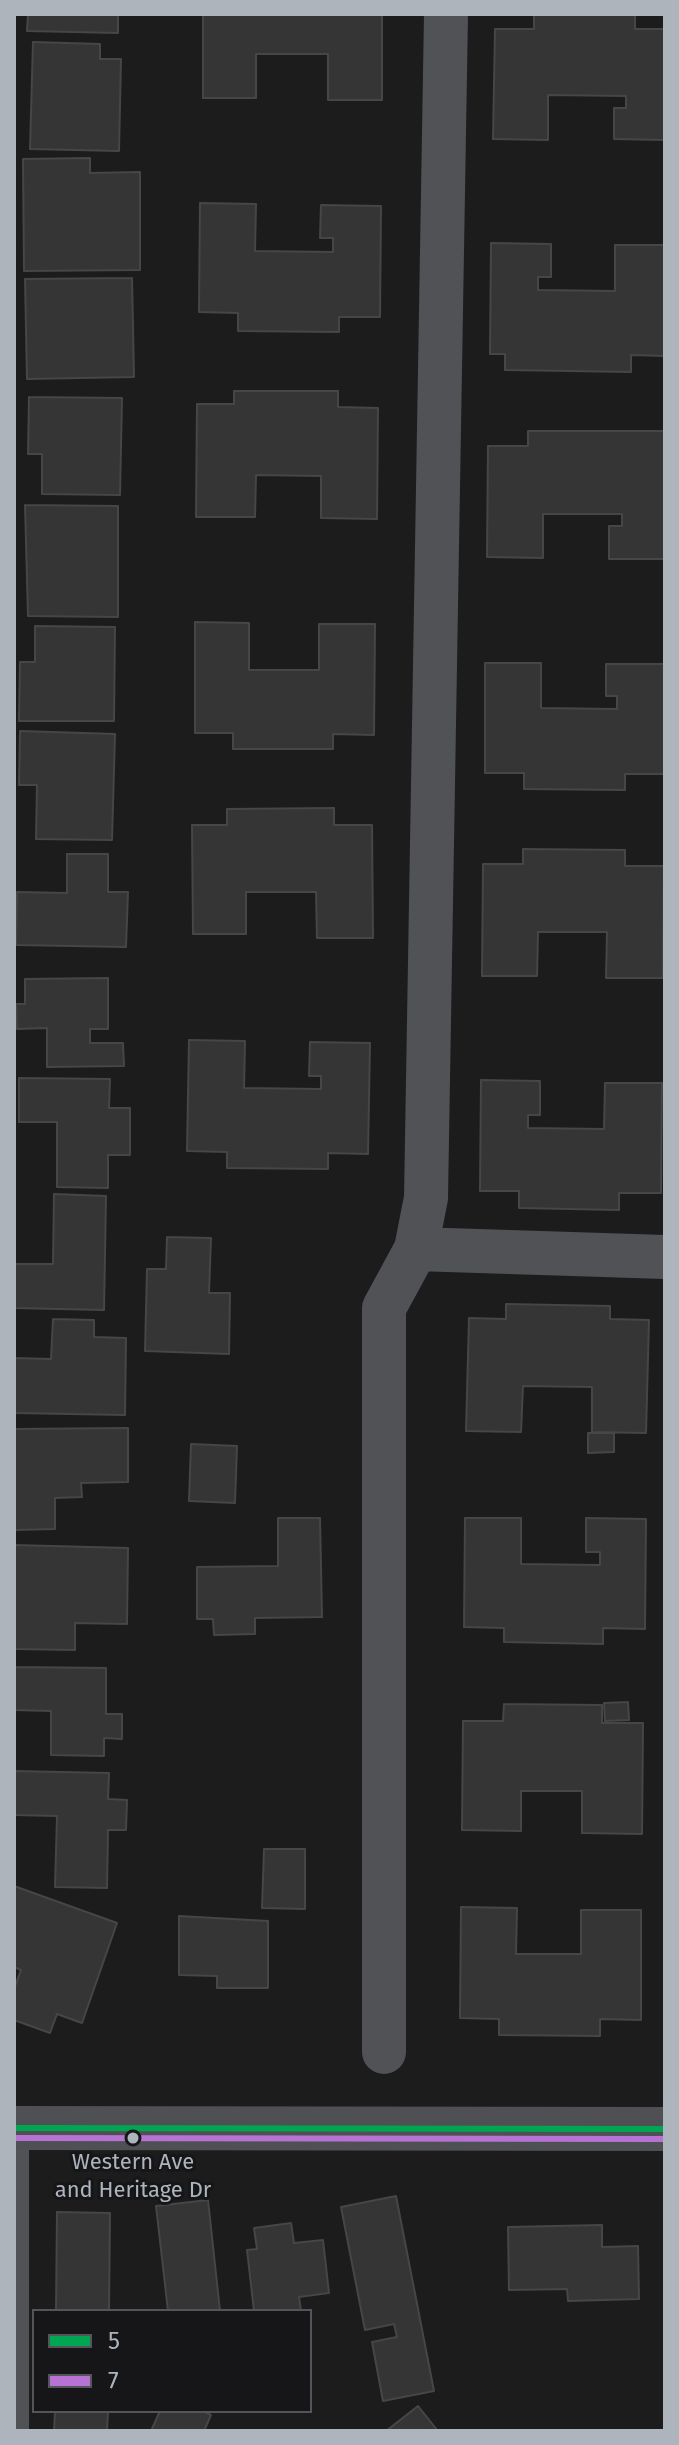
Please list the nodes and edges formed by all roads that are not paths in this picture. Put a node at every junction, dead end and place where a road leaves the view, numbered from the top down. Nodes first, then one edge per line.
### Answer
1 (446, 14) edge
2 (416, 1249) junction
3 (665, 1257) edge
4 (384, 2052) dead end
5 (16, 2128) edge
6 (665, 2129) edge
7 (16, 2201) edge
8 (17, 2431) edge

1 - 2 street
2 - 3 street
2 - 4 street
5 - 6 main road
5 - 7 lane
7 - 8 lane

